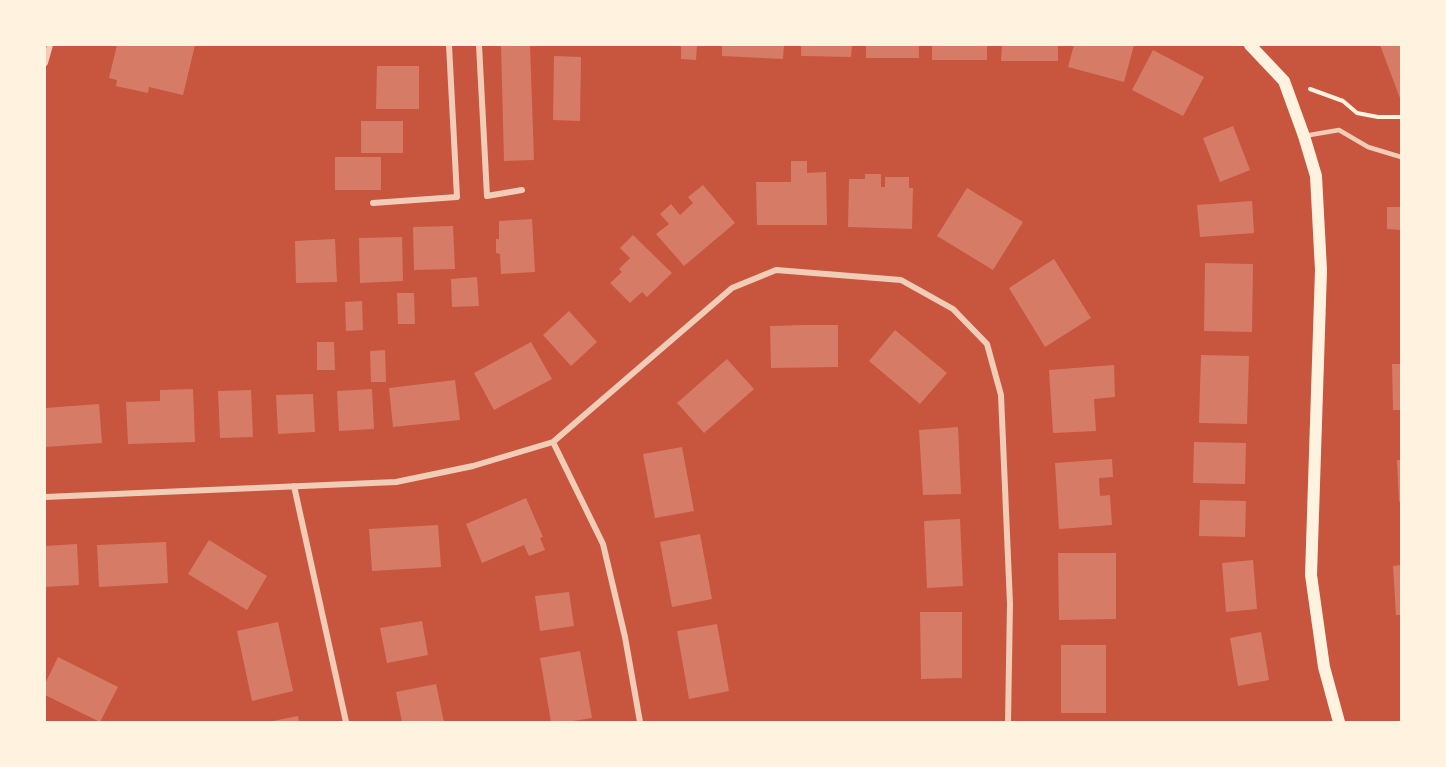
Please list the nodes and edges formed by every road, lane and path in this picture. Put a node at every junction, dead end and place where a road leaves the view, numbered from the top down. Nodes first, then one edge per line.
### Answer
1 (50, 45) edge
2 (449, 45) edge
3 (479, 45) edge
4 (1251, 45) edge
5 (45, 63) edge
6 (1284, 81) junction
7 (1401, 117) edge
8 (1304, 136) junction
9 (1401, 157) edge
10 (522, 190) dead end
11 (373, 203) dead end
12 (553, 442) junction
13 (294, 486) junction
14 (45, 497) edge
15 (346, 722) edge
16 (640, 722) edge
17 (1008, 722) edge
18 (1339, 722) edge

1 - 5 street
2 - 11 street
3 - 10 street
4 - 6 main road
6 - 7 path
6 - 8 main road
8 - 9 lane
8 - 18 main road
12 - 13 street
12 - 16 street
12 - 17 street
13 - 14 street
13 - 15 street

